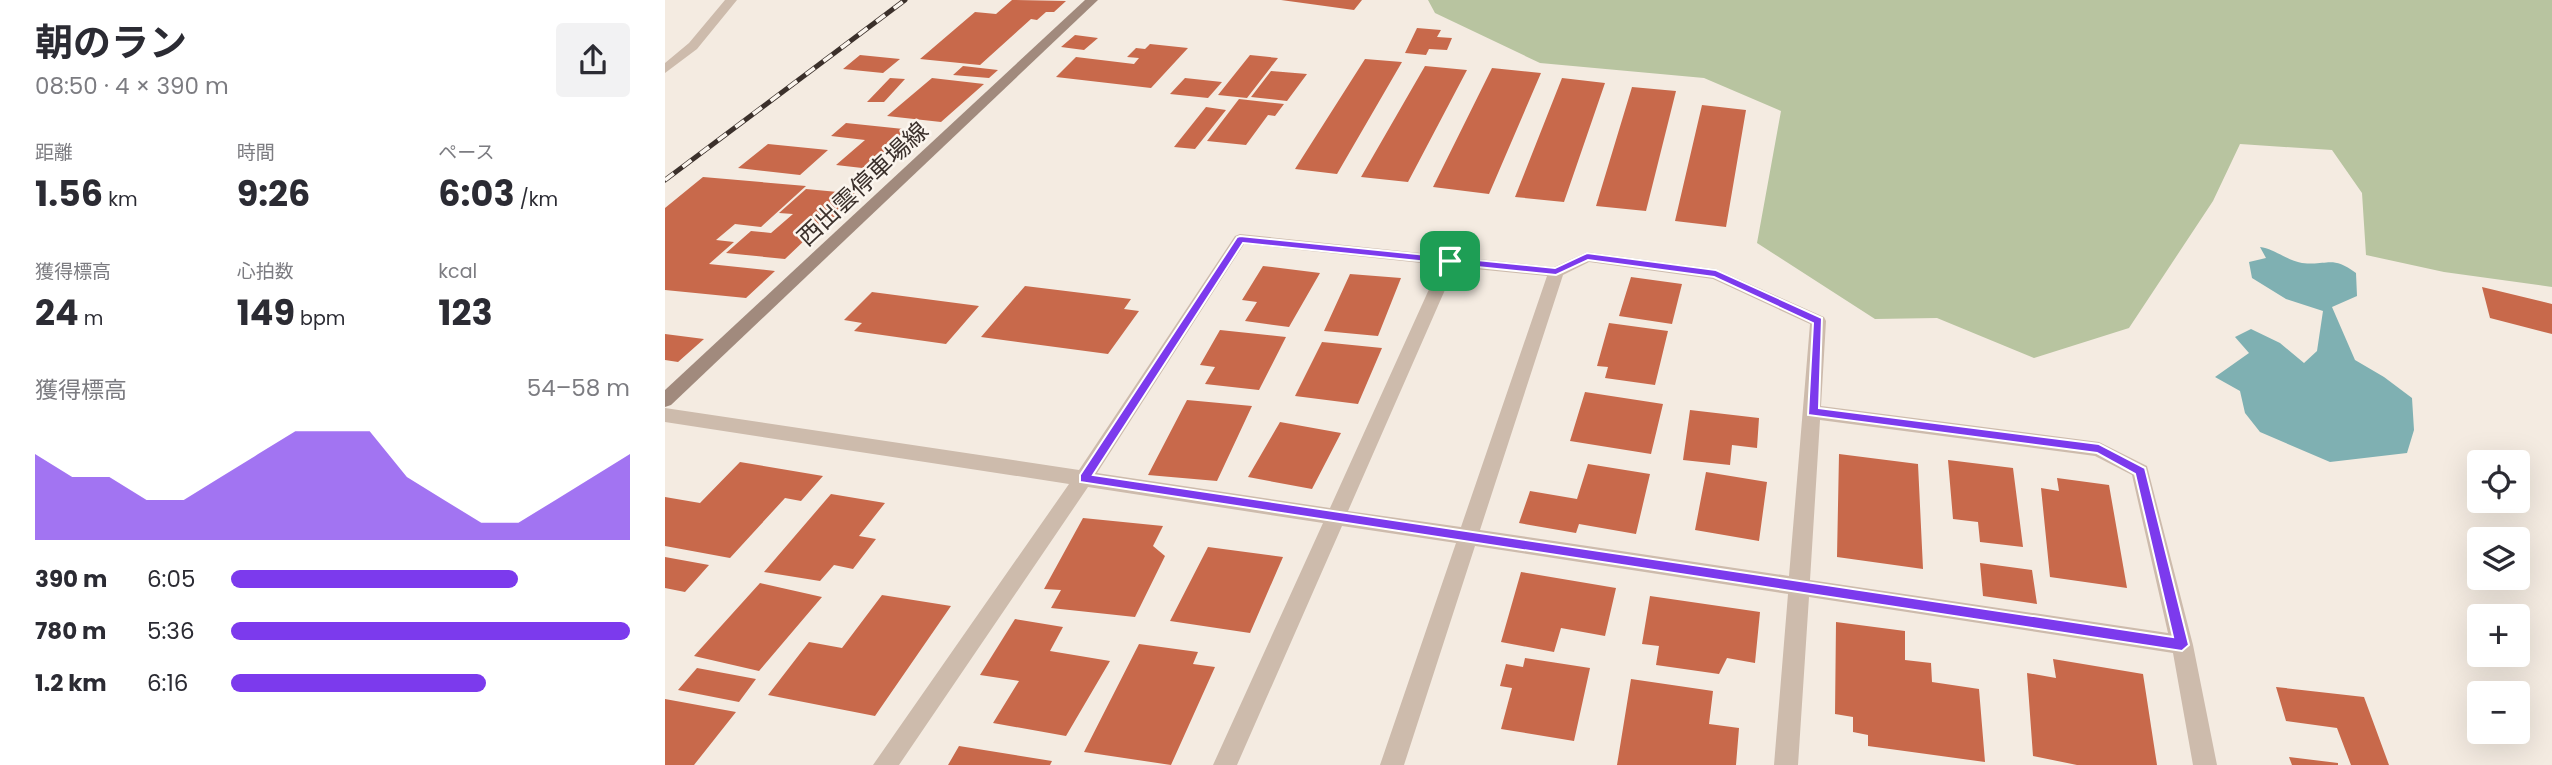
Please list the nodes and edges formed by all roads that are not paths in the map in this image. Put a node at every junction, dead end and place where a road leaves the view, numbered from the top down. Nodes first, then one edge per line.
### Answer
1 (731, 0) edge
2 (1092, 0) edge
3 (665, 69) edge
4 (1450, 261) junction
5 (1556, 272) junction
6 (665, 401) edge
7 (1812, 412) junction
8 (665, 415) edge
9 (1084, 478) junction
10 (1335, 516) junction
11 (1467, 538) junction
12 (1800, 586) junction
13 (2182, 645) junction
14 (885, 765) edge
15 (1225, 765) edge
16 (1392, 765) edge
17 (1786, 765) edge
18 (2205, 765) edge

1 - 3 street
2 - 6 main road, 西出雲停車場線
4 - 5 street
4 - 9 street
4 - 10 street
5 - 7 street
5 - 11 street
7 - 12 street
7 - 13 street
8 - 9 street
9 - 10 street
9 - 14 street
10 - 11 street
10 - 15 street
11 - 12 street
11 - 16 street
12 - 13 street
12 - 17 street
13 - 18 street

